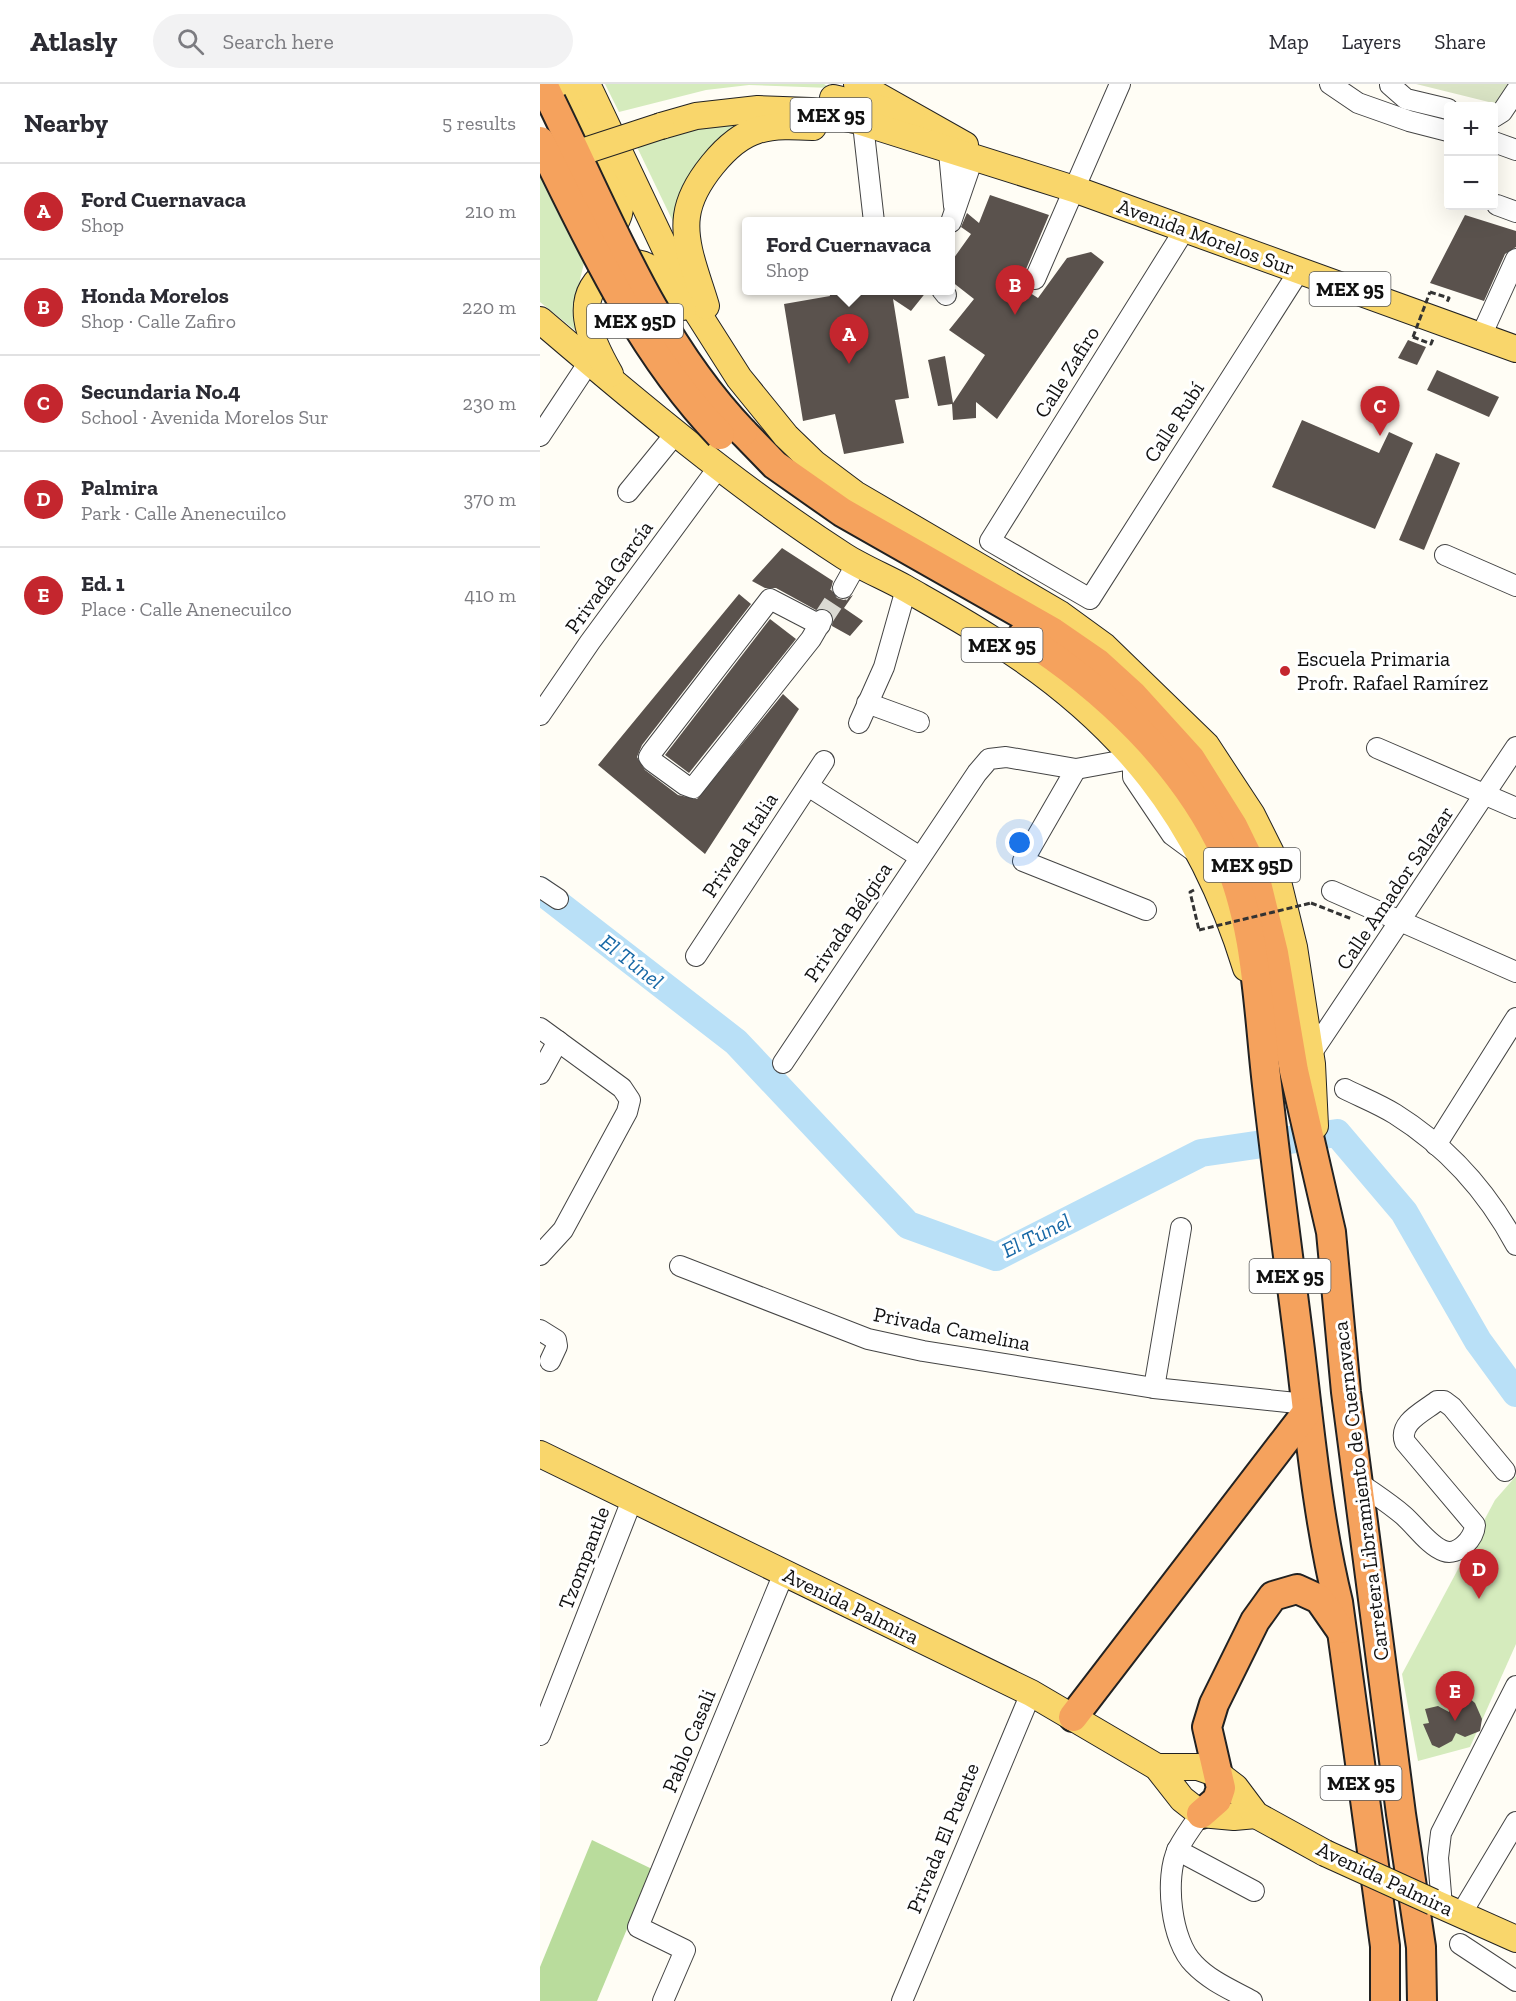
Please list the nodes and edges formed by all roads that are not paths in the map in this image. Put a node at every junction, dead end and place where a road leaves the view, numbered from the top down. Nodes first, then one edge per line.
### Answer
1 (543, 84) edge
2 (565, 84) edge
3 (586, 84) edge
4 (1120, 84) edge
5 (1330, 84) edge
6 (864, 85) edge
7 (1390, 86) edge
8 (1516, 92) edge
9 (1444, 108) edge
10 (1498, 114) edge
11 (912, 116) junction
12 (658, 120) junction
13 (1444, 130) edge
14 (864, 133) junction
15 (540, 141) edge
16 (1498, 143) edge
17 (540, 149) edge
18 (939, 149) junction
19 (1516, 150) edge
20 (985, 160) junction
21 (540, 165) edge
22 (1074, 189) junction
23 (1498, 205) edge
24 (1516, 212) edge
25 (873, 217) edge
26 (952, 217) edge
27 (1185, 229) junction
28 (1516, 259) edge
29 (1299, 271) junction
30 (1035, 279) dead end
31 (590, 288) junction
32 (540, 320) edge
33 (1481, 336) junction
34 (718, 343) junction
35 (1516, 349) edge
36 (589, 362) junction
37 (739, 378) junction
38 (617, 386) junction
39 (676, 433) junction
40 (540, 436) edge
41 (718, 468) junction
42 (628, 492) dead end
43 (813, 501) junction
44 (1445, 555) dead end
45 (857, 563) junction
46 (1516, 586) edge
47 (843, 588) tunnel mouth
48 (906, 589) junction
49 (1090, 599) joint
50 (821, 622) joint
51 (867, 703) junction
52 (540, 715) edge
53 (919, 722) dead end
54 (859, 723) dead end
55 (1516, 747) edge
56 (1377, 748) dead end
57 (1137, 759) junction
58 (824, 761) dead end
59 (1076, 769) junction
60 (808, 786) junction
61 (1485, 796) junction
62 (1516, 808) edge
63 (920, 857) junction
64 (540, 887) edge
65 (1332, 891) dead end
66 (558, 899) dead end
67 (1146, 910) dead end
68 (1400, 924) junction
69 (696, 956) dead end
70 (1516, 972) edge
71 (1261, 1017) junction
72 (1516, 1018) edge
73 (540, 1028) edge
74 (558, 1041) junction
75 (783, 1063) dead end
76 (1306, 1063) junction
77 (540, 1074) edge
78 (1345, 1089) dead end
79 (1436, 1144) junction
80 (1317, 1166) joint
81 (1181, 1228) dead end
82 (1516, 1245) edge
83 (540, 1255) edge
84 (680, 1266) dead end
85 (540, 1330) edge
86 (550, 1361) dead end
87 (1154, 1388) junction
88 (1307, 1408) junction
89 (540, 1454) edge
90 (1505, 1471) dead end
91 (1358, 1482) junction
92 (632, 1500) junction
93 (784, 1573) junction
94 (1341, 1631) junction
95 (1516, 1686) edge
96 (1031, 1693) junction
97 (1073, 1717) junction
98 (540, 1735) edge
99 (1157, 1767) junction
100 (1218, 1774) junction
101 (1201, 1814) junction
102 (1256, 1815) junction
103 (1516, 1822) edge
104 (1177, 1850) junction
105 (1254, 1891) dead end
106 (1445, 1907) junction
107 (1516, 1939) edge
108 (1460, 1944) dead end
109 (1516, 1981) edge
110 (663, 2001) edge
111 (902, 2001) edge
112 (1252, 2001) edge
113 (1385, 2001) edge
114 (1422, 2001) edge

1 - 43 highway, MEX 95D, bridge
2 - 31 main road
3 - 34 main road, MEX 95
4 - 22 street
5 - 13 street
6 - 11 main road, MEX 95
7 - 9 street
8 - 10 street
11 - 12 main road
11 - 20 main road, MEX 95
12 - 17 main road, bridge
12 - 18 main road, MEX 95
12 - 21 main road, MEX 95, bridge
14 - 18 main road
14 - 25 street
14 - 34 main road
15 - 43 highway, MEX 95D, bridge
16 - 19 street
18 - 20 main road, MEX 95
18 - 26 street
20 - 22 main road, Avenida Morelos Sur / MEX 95
20 - 26 street
22 - 27 main road, Avenida Morelos Sur / MEX 95
22 - 30 street
23 - 24 street
27 - 29 main road, Avenida Morelos Sur / MEX 95
27 - 49 street, Calle Zafiro
28 - 33 street
29 - 33 main road, Avenida Morelos Sur / MEX 95
29 - 49 street, Calle Rubí
31 - 37 main road
31 - 38 main road
32 - 36 main road, Carretera Libramiento de Cuernavaca / MEX 95
33 - 35 main road, Avenida Morelos Sur / MEX 95
34 - 37 main road, MEX 95
36 - 38 main road, Carretera Libramiento de Cuernavaca / MEX 95
36 - 40 street
37 - 76 main road, MEX 95
38 - 39 main road, Carretera Libramiento de Cuernavaca / MEX 95
39 - 41 main road, Carretera Libramiento de Cuernavaca / MEX 95
39 - 42 street
41 - 45 main road, Carretera Libramiento de Cuernavaca / MEX 95
41 - 52 street, Privada García
43 - 71 highway, MEX 95D
43 - 76 highway, MEX 95D
44 - 46 street
45 - 47 street
45 - 48 main road, Carretera Libramiento de Cuernavaca / MEX 95
48 - 51 street
48 - 57 main road, Carretera Libramiento de Cuernavaca / MEX 95
50 - 50 street
51 - 53 street
51 - 54 street
55 - 61 street, Calle Amador Salazar
56 - 61 street
57 - 59 street
57 - 71 main road, Carretera Libramiento de Cuernavaca / MEX 95
58 - 60 street, Privada Italia
59 - 63 street
59 - 67 street
60 - 63 street, Privada Bélgica
60 - 69 street, Privada Italia
61 - 62 street
61 - 68 street, Calle Amador Salazar
63 - 75 street, Privada Bélgica
64 - 66 street
65 - 68 street
68 - 70 street
68 - 76 street, Calle Amador Salazar
71 - 88 highway, Carretera Libramiento de Cuernavaca / MEX 95
72 - 79 street
73 - 74 street
74 - 77 street
74 - 83 street
76 - 80 highway, MEX 95D
78 - 79 street
79 - 82 street
80 - 91 highway, Carretera Libramiento de Cuernavaca / MEX 95
81 - 87 street
84 - 87 street, Privada Camelina
85 - 86 street
87 - 88 street, Privada Camelina
88 - 94 highway, Carretera Libramiento de Cuernavaca / MEX 95
88 - 97 highway
89 - 92 main road, Avenida Palmira
90 - 91 street
91 - 114 highway, Carretera Libramiento de Cuernavaca / MEX 95
92 - 93 main road, Avenida Palmira
92 - 98 street, Tzompantle
93 - 96 main road, Avenida Palmira
93 - 110 street, Pablo Casali
94 - 100 highway
94 - 113 highway, Carretera Libramiento de Cuernavaca / MEX 95
95 - 106 street
96 - 97 main road, Avenida Palmira
96 - 111 street, Privada El Puente
97 - 99 main road, Avenida Palmira
99 - 100 main road, Avenida Palmira
99 - 101 main road, Avenida Palmira
100 - 101 highway
100 - 102 main road, Avenida Palmira
101 - 102 main road
101 - 104 street
102 - 106 main road, Avenida Palmira, bridge
103 - 106 street
104 - 105 street
104 - 112 street
106 - 107 main road, Avenida Palmira
108 - 109 street

